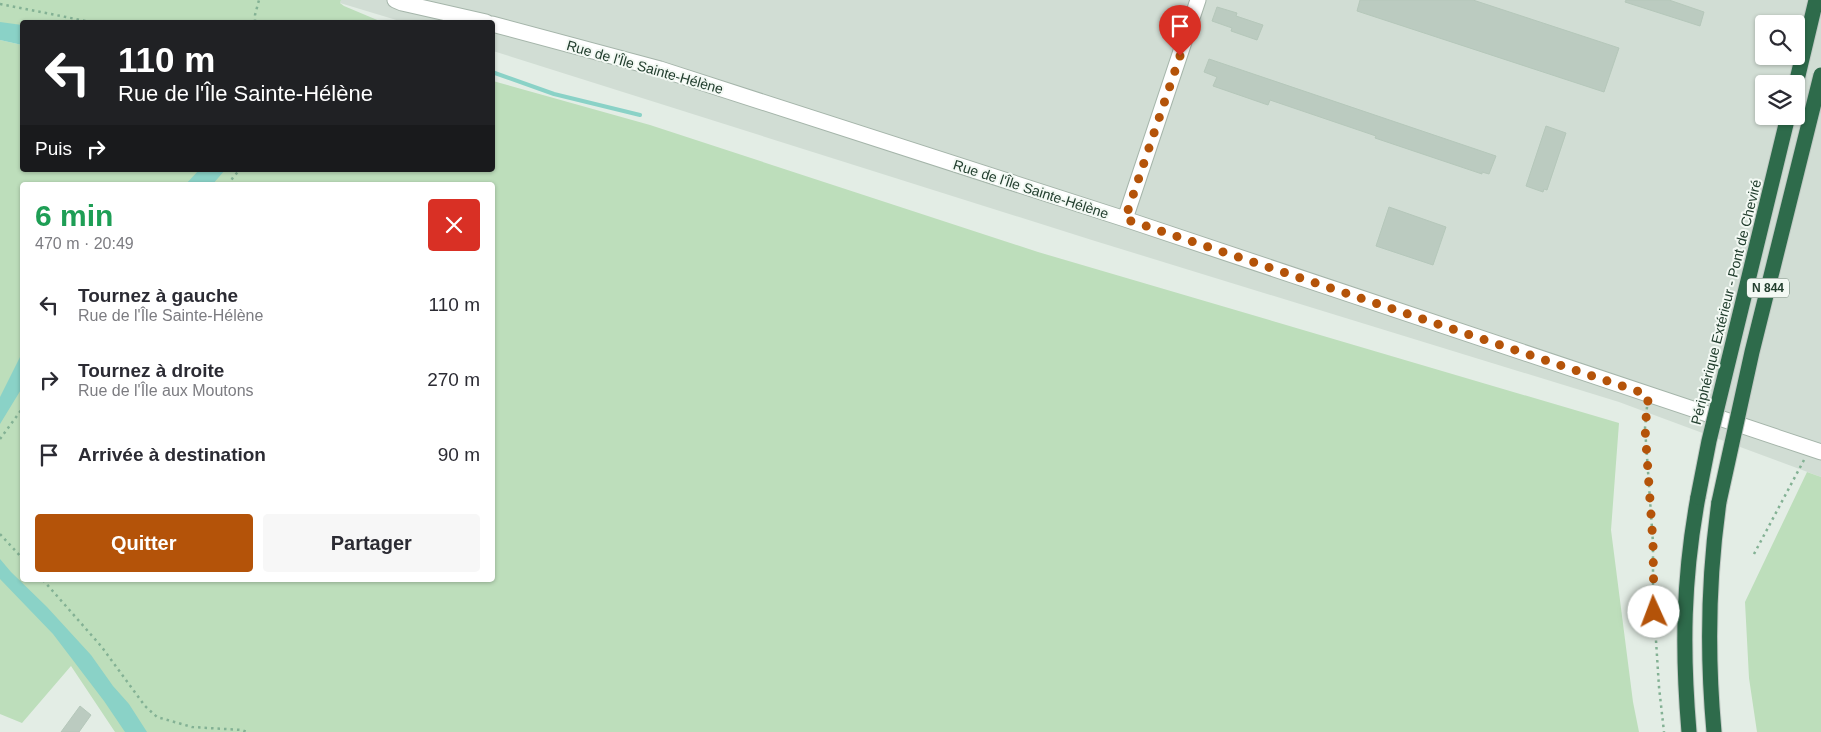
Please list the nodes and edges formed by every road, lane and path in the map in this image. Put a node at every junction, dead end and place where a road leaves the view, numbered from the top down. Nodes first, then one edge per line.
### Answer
1 (259, 0) edge
2 (395, 0) edge
3 (1198, 0) edge
4 (1816, 0) edge
5 (0, 4) edge
6 (81, 20) edge
7 (255, 20) edge
8 (477, 20) edge
9 (495, 25) edge
10 (1798, 75) edge
11 (1821, 75) edge
12 (1786, 125) edge
13 (238, 172) edge
14 (230, 182) edge
15 (1125, 219) junction
16 (1646, 394) junction
17 (20, 412) edge
18 (0, 439) edge
19 (1821, 452) edge
20 (1806, 456) dead end
21 (0, 534) edge
22 (1754, 554) dead end
23 (20, 556) edge
24 (45, 582) edge
25 (247, 732) edge
26 (1664, 732) edge
27 (1689, 732) edge
28 (1714, 732) edge

1 - 7 path
2 - 8 street
3 - 15 street
4 - 10 highway
5 - 6 path
9 - 15 street, Rue de l'Île Sainte-Hélène
11 - 28 highway, N 844, bridge
12 - 27 highway, Périphérique Extérieur - Pont de Cheviré / N 844, bridge
13 - 14 path
15 - 16 street, Rue de l'Île Sainte-Hélène
16 - 19 street, Rue de l'Île Sainte-Hélène
16 - 26 path
17 - 18 path
20 - 22 path
21 - 23 path
24 - 25 path

